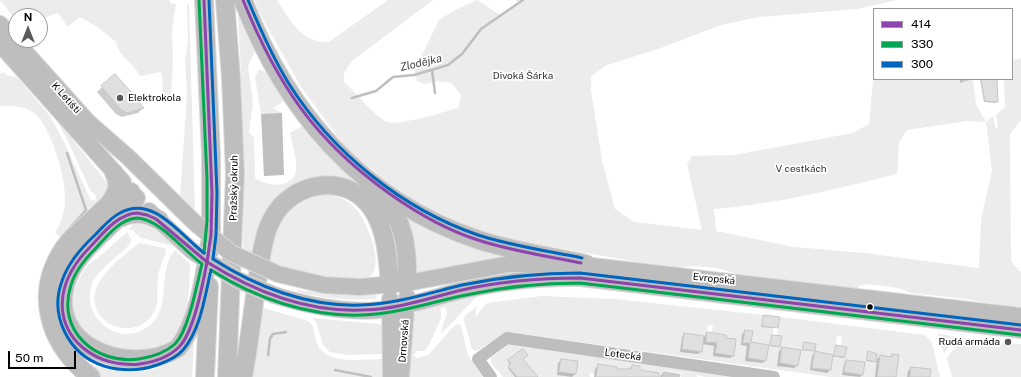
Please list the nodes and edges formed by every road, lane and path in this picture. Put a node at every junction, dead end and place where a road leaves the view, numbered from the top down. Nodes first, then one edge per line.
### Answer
1 (204, 0) edge
2 (225, 0) edge
3 (243, 0) edge
4 (0, 24) edge
5 (0, 44) edge
6 (137, 166) junction
7 (114, 173) junction
8 (369, 182) junction
9 (138, 197) junction
10 (168, 197) junction
11 (106, 207) junction
12 (120, 218) junction
13 (159, 220) junction
14 (211, 236) junction
15 (586, 264) junction
16 (278, 274) joint
17 (407, 283) junction
18 (390, 286) junction
19 (274, 296) joint
20 (406, 306) junction
21 (390, 309) junction
22 (1021, 316) edge
23 (1021, 330) edge
24 (91, 377) edge
25 (205, 377) edge
26 (227, 377) edge
27 (243, 377) edge
28 (392, 377) edge
29 (401, 377) edge
30 (492, 377) edge
31 (774, 377) edge

1 - 14 highway
2 - 26 highway, Pražský okruh
3 - 8 highway
4 - 6 main road, K Letišti
5 - 7 main road, K Letišti
6 - 9 main road
6 - 10 main road, K Letišti
7 - 9 main road, K Letišti
7 - 11 highway
8 - 15 highway
8 - 17 highway
9 - 10 main road
9 - 11 highway
9 - 12 highway
9 - 13 main road, K Letišti
10 - 16 main road, K Letišti, bridge
11 - 24 highway
12 - 13 highway
12 - 14 highway
13 - 19 main road, K Letišti, bridge
14 - 25 highway
15 - 17 main road, Evropská
15 - 22 main road, Evropská
16 - 18 main road, Evropská
17 - 18 main road, Evropská
17 - 20 main road, Drnovská
18 - 21 main road, Drnovská
18 - 27 highway
19 - 21 main road, Evropská
20 - 21 main road, Evropská
20 - 23 main road, Evropská
20 - 29 main road, Drnovská
21 - 28 main road, Drnovská
30 - 31 street, Letecká

